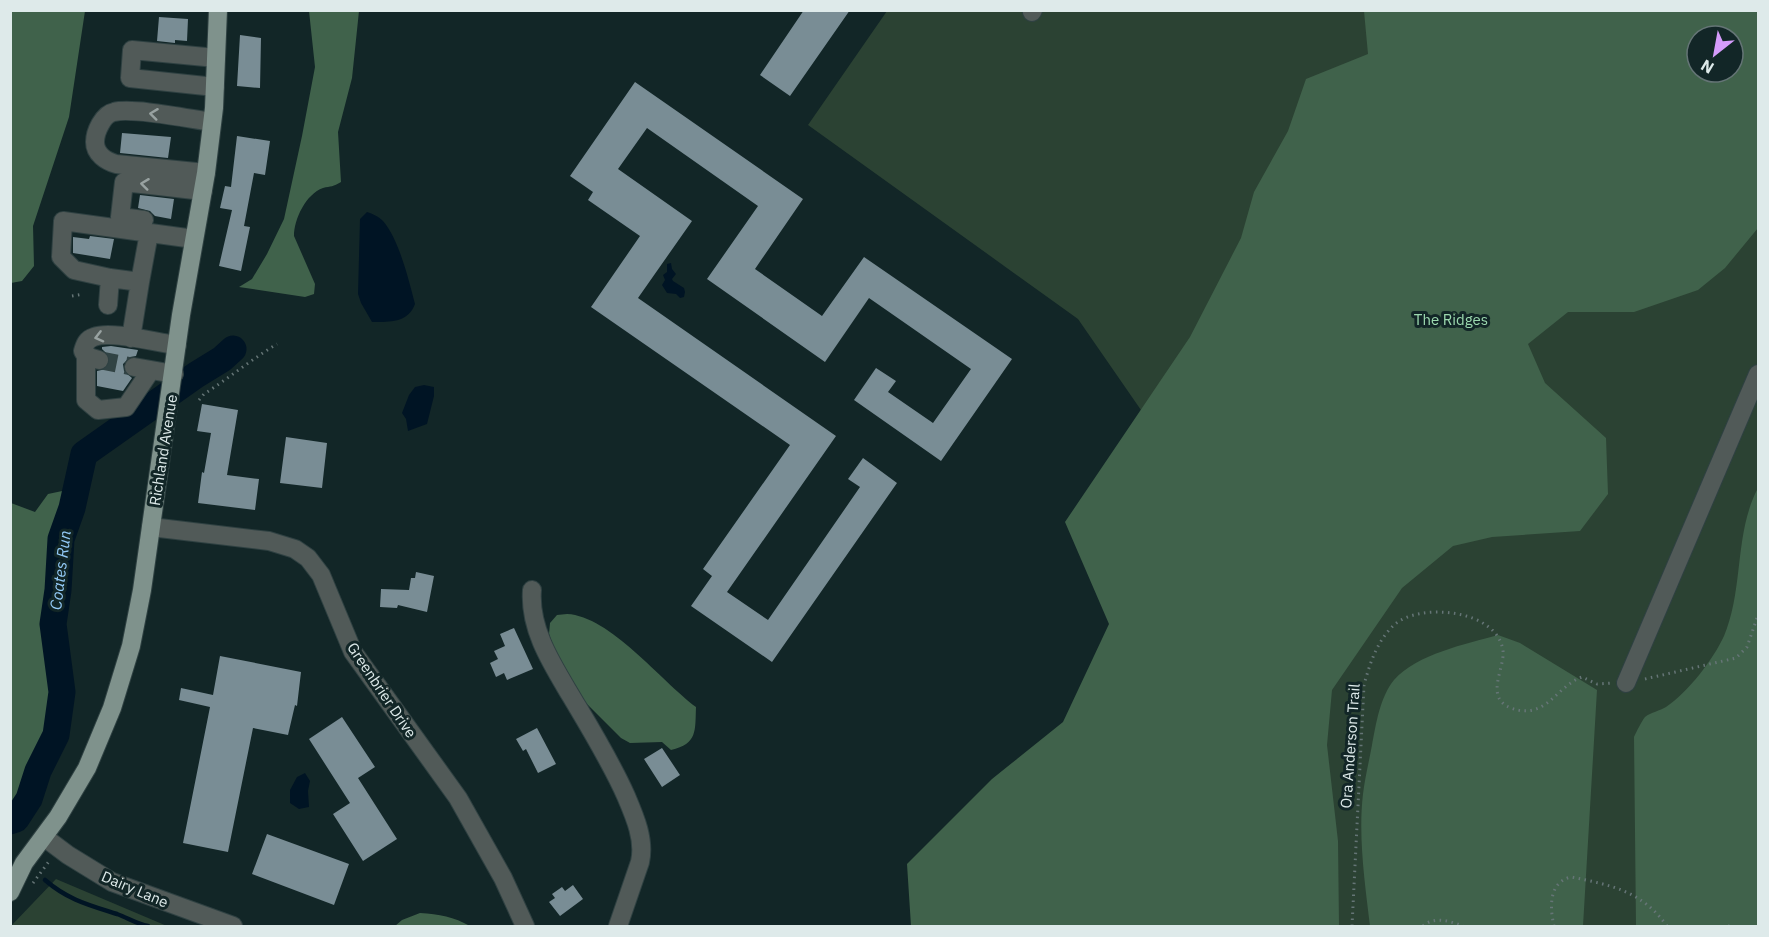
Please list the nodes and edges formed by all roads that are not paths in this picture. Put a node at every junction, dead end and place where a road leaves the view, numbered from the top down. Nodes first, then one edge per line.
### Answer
1 (218, 10) edge
2 (216, 58) junction
3 (214, 87) junction
4 (212, 122) junction
5 (204, 182) junction
6 (149, 233) junction
7 (195, 233) junction
8 (110, 278) junction
9 (140, 282) junction
10 (108, 305) dead end
11 (131, 338) junction
12 (177, 345) junction
13 (174, 374) junction
14 (1758, 374) edge
15 (151, 527) junction
16 (532, 590) dead end
17 (1626, 683) road end
18 (44, 837) junction
19 (17, 868) edge
20 (10, 892) edge
21 (233, 927) edge
22 (525, 927) edge
23 (618, 927) edge

1 - 2 main road, Richland Avenue
2 - 3 main road, Richland Avenue
2 - 3 street
3 - 4 main road, Richland Avenue
4 - 5 main road, Richland Avenue
4 -> 5 street
5 - 7 main road, Richland Avenue
5 -> 7 street
6 - 7 street
6 - 8 street
6 - 9 street
7 - 12 main road, Richland Avenue
8 - 9 street
8 - 10 street
9 - 11 street
11 - 12 street
11 -> 13 street
12 - 13 main road, Richland Avenue
13 - 15 main road, Richland Avenue
14 - 17 street
15 - 18 main road, Richland Avenue
15 - 22 street, Greenbrier Drive
16 - 23 street
18 - 19 main road, Richland Avenue
18 - 21 street, Dairy Lane
19 - 20 main road, Richland Avenue

